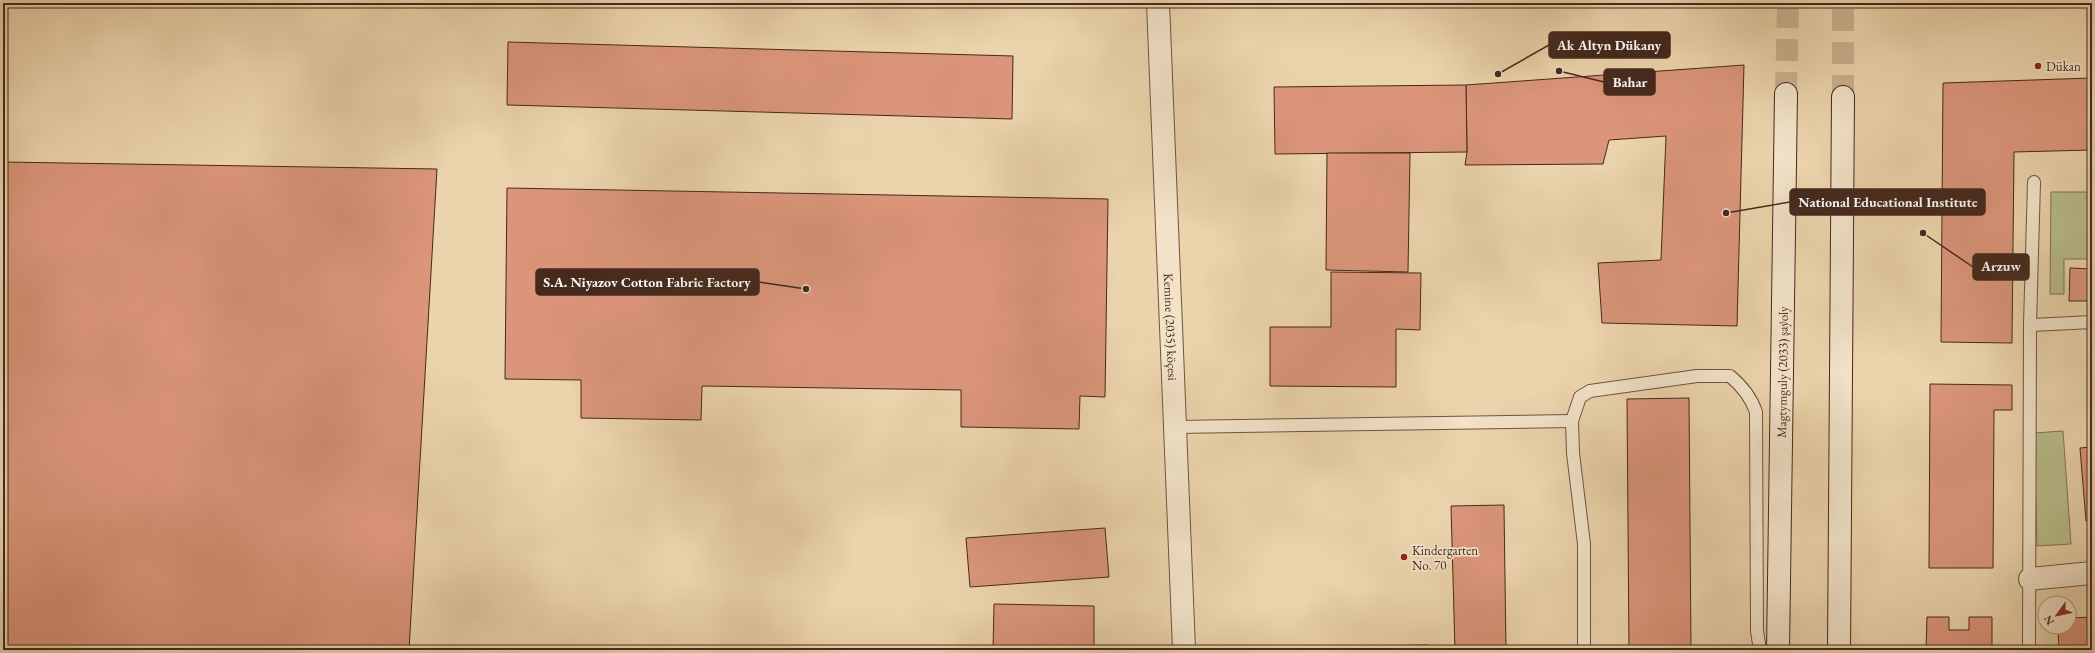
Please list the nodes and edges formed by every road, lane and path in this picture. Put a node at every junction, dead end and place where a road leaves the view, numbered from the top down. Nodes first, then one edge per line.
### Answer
1 (1158, 3) edge
2 (1786, 94) tunnel mouth
3 (1843, 97) tunnel mouth
4 (2034, 182) dead end
5 (2092, 322) edge
6 (2030, 325) junction
7 (1572, 422) junction
8 (1175, 427) junction
9 (2092, 573) edge
10 (2030, 579) junction
11 (1184, 650) edge
12 (1584, 650) edge
13 (1760, 650) edge
14 (1778, 650) edge
15 (1839, 650) edge
16 (2029, 650) edge

1 - 8 main road, Kemine (2035) köçesi
2 - 14 main road, Magtymguly (2033) şaýoly
3 - 15 main road
4 - 6 lane
5 - 6 lane
6 - 10 lane
7 - 8 lane
7 - 12 lane
7 - 13 lane
8 - 11 main road, Kemine (2035) köçesi
9 - 10 main road
10 - 16 lane

